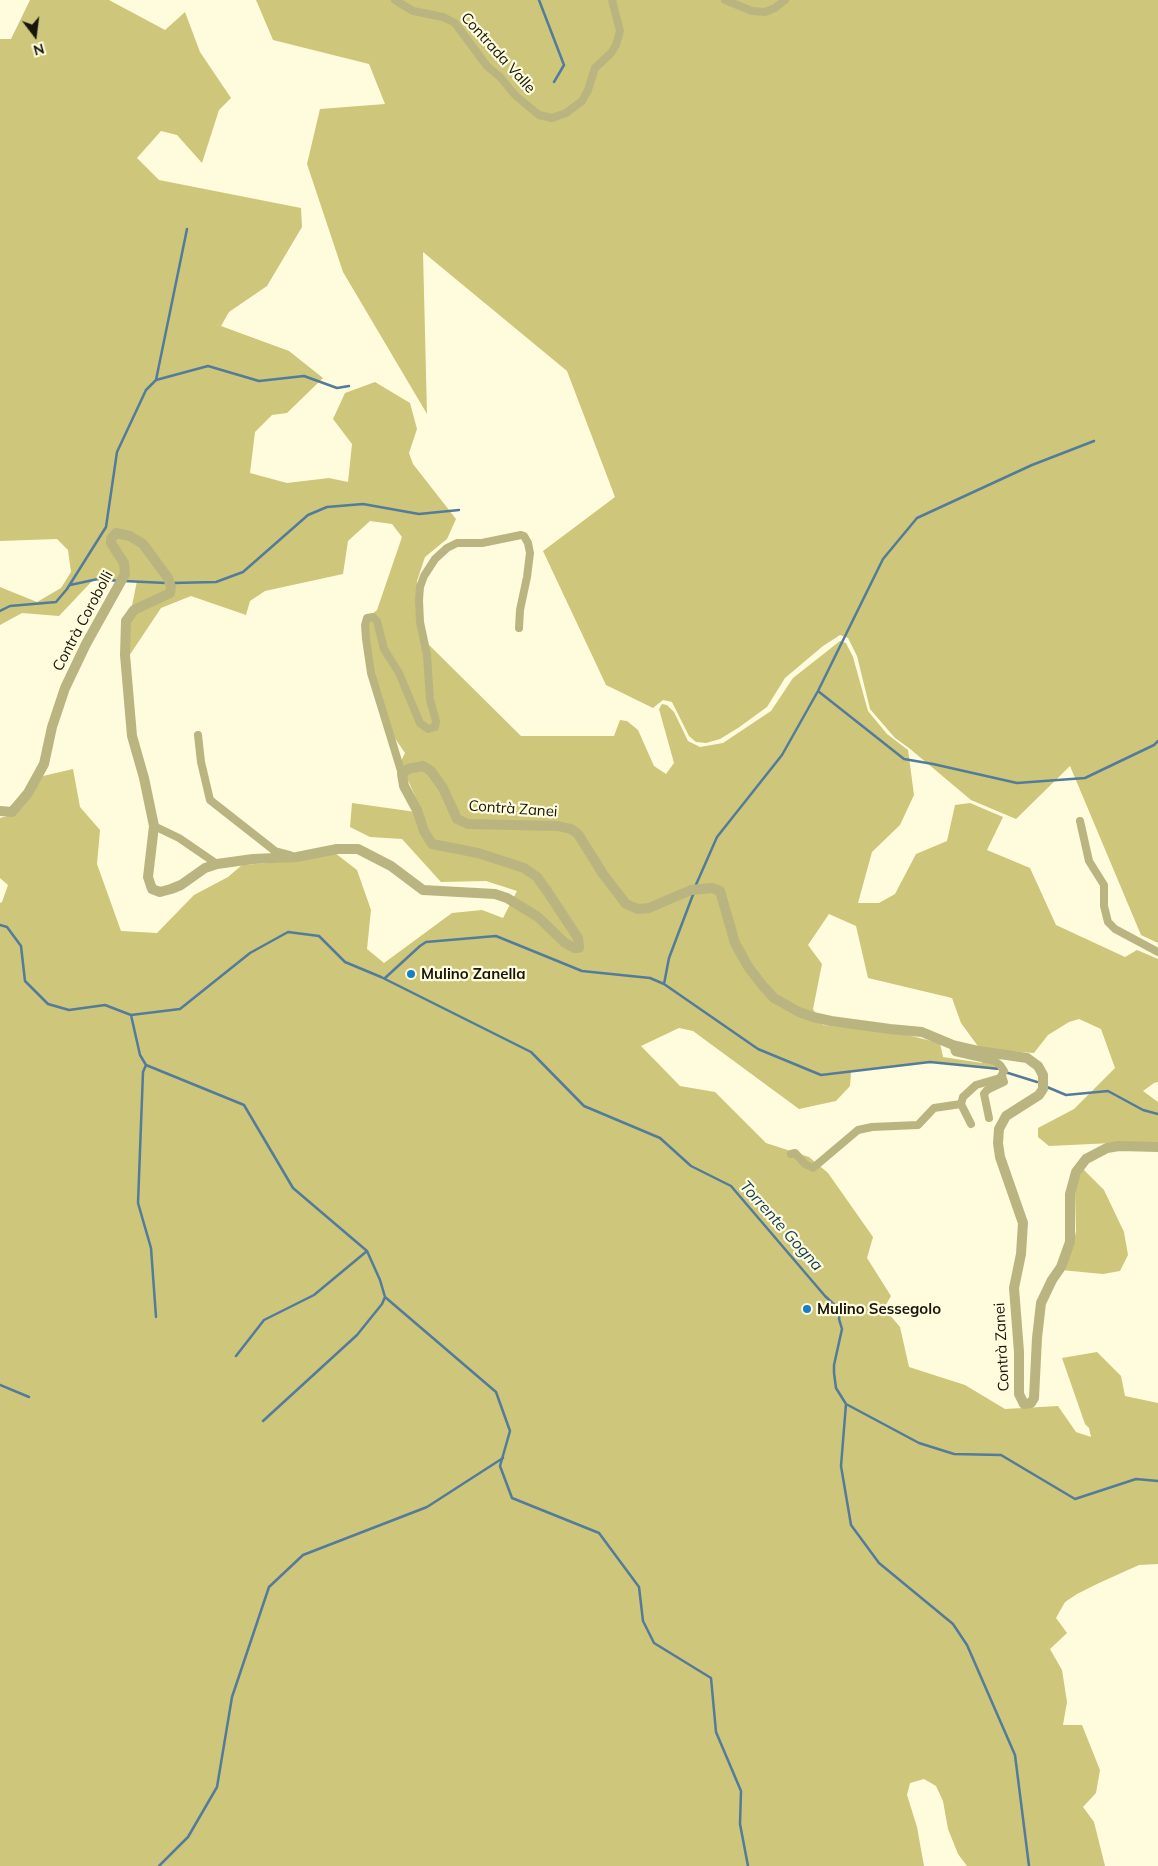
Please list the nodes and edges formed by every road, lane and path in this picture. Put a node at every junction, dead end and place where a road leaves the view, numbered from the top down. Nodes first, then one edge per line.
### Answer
1 (395, 0) edge
2 (612, 0) edge
3 (725, 0) edge
4 (785, 0) edge
5 (519, 628) dead end
6 (198, 735) dead end
7 (402, 774) junction
8 (0, 811) edge
9 (1080, 821) dead end
10 (154, 826) junction
11 (297, 857) junction
12 (217, 864) junction
13 (1158, 952) edge
14 (953, 1045) junction
15 (1002, 1076) junction
16 (961, 1104) junction
17 (990, 1118) dead end
18 (971, 1124) dead end
19 (1158, 1147) edge
20 (791, 1154) dead end

1 - 2 street, Contrada Valle
3 - 4 street
5 - 7 street
6 - 11 street
7 - 11 street, Contrà Corobolli
7 - 14 street, Contrà Zanei
8 - 10 street, Contrà Corobolli
9 - 13 street
10 - 12 street
10 - 12 street, Contrà Corobolli
11 - 12 street, Contrà Corobolli
14 - 15 street, Contrà Zanei
14 - 19 street, Contrà Zanei
15 - 16 street
15 - 17 street
16 - 18 street
16 - 20 street

